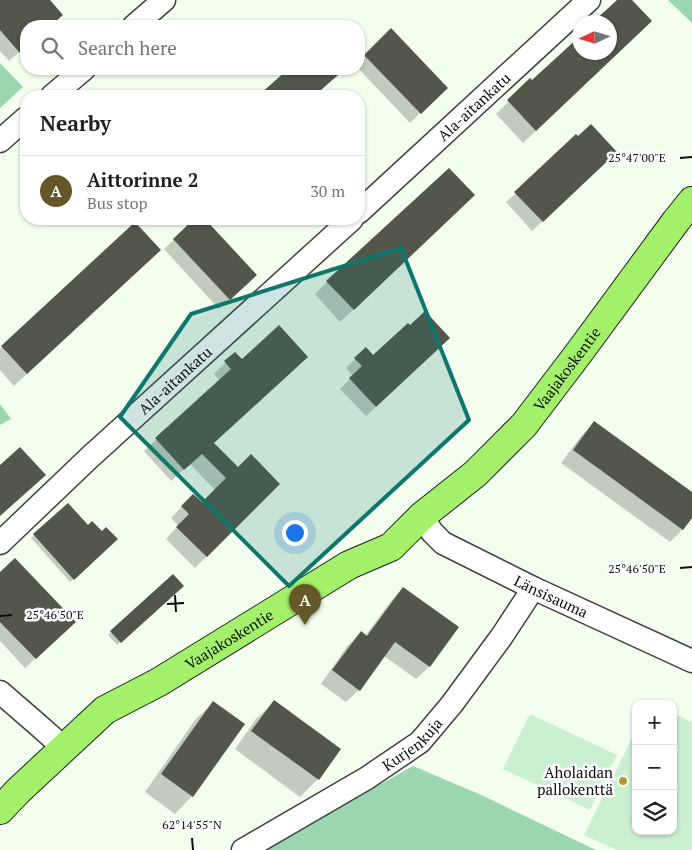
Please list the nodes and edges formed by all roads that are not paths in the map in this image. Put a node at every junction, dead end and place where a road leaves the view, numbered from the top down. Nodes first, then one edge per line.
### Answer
1 (164, 0) edge
2 (589, 0) edge
3 (141, 20) edge
4 (77, 75) edge
5 (59, 90) edge
6 (20, 123) edge
7 (0, 141) edge
8 (692, 201) edge
9 (365, 206) edge
10 (345, 225) edge
11 (422, 516) junction
12 (0, 543) edge
13 (533, 588) junction
14 (692, 661) edge
15 (0, 692) edge
16 (64, 748) junction
17 (0, 810) edge
18 (243, 850) edge

1 - 3 street
2 - 9 street, Ala-aitankatu
4 - 5 street
6 - 7 street
8 - 11 main road, Vaajakoskentie
10 - 12 street, Ala-aitankatu
11 - 13 street, Länsisauma
11 - 16 main road, Vaajakoskentie
13 - 14 street, Länsisauma
13 - 18 street, Kurjenkuja
15 - 16 street
16 - 17 main road, Vaajakoskentie

